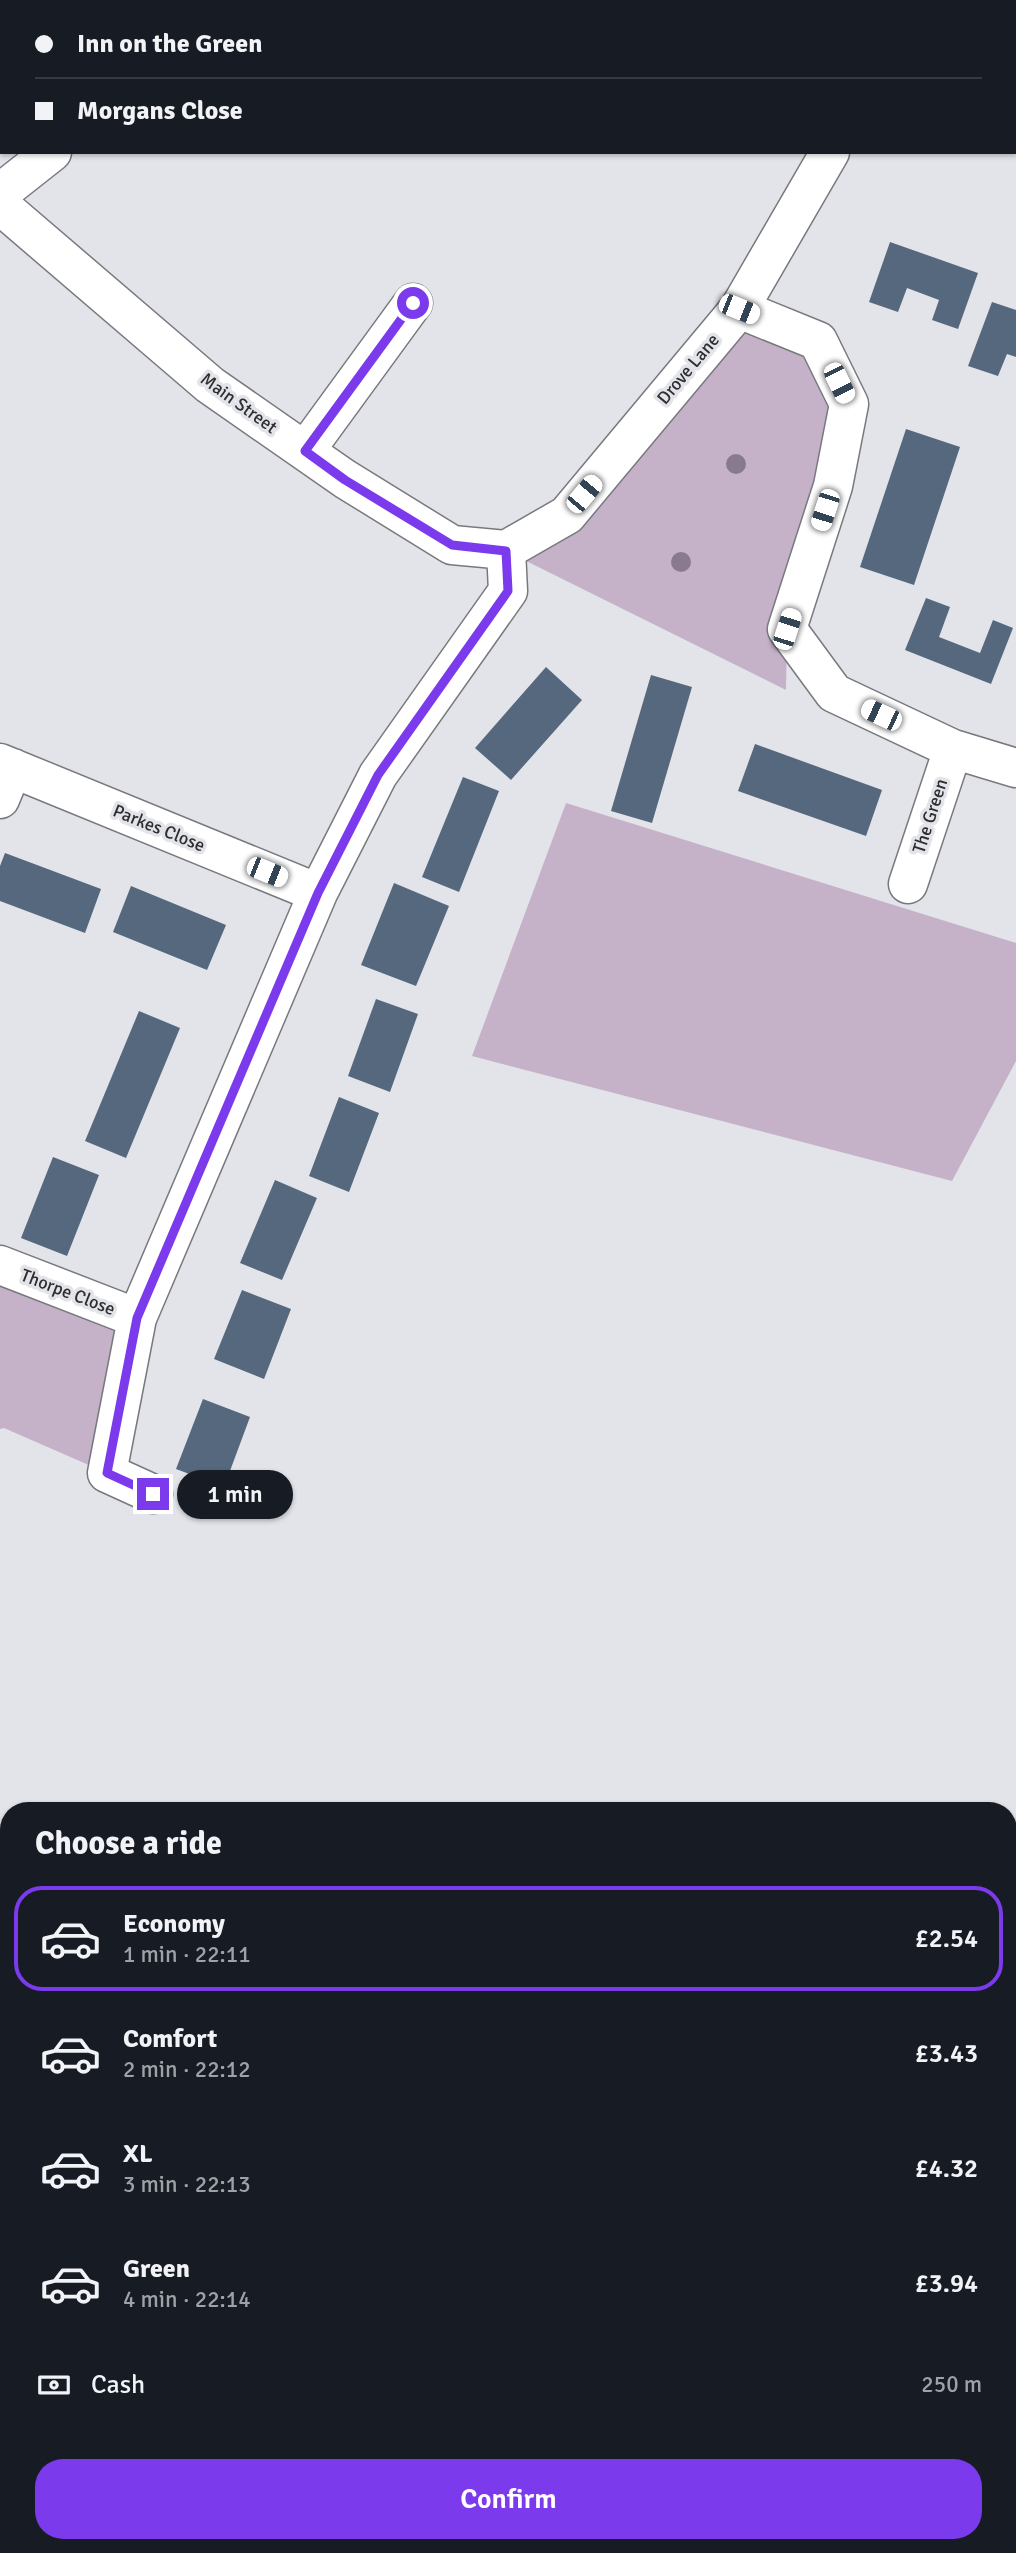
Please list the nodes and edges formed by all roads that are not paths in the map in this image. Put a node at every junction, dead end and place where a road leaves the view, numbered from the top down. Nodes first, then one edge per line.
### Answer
1 (49, 154) edge
2 (829, 154) edge
3 (0, 193) edge
4 (0, 205) edge
5 (413, 303) dead end
6 (739, 309) junction
7 (305, 451) junction
8 (506, 551) junction
9 (953, 749) junction
10 (1016, 768) edge
11 (4, 776) edge
12 (908, 884) dead end
13 (318, 893) junction
14 (0, 1265) edge
15 (137, 1318) junction
16 (153, 1494) dead end

1 - 3 street
2 - 6 street, Drove Lane
4 - 7 street, Main Street
5 - 7 street
6 - 8 street, Drove Lane
6 - 9 street
7 - 8 street, Main Street
8 - 13 street
9 - 10 street
9 - 12 street, The Green
11 - 13 street, Parkes Close
13 - 15 street
14 - 15 street, Thorpe Close
15 - 16 street

